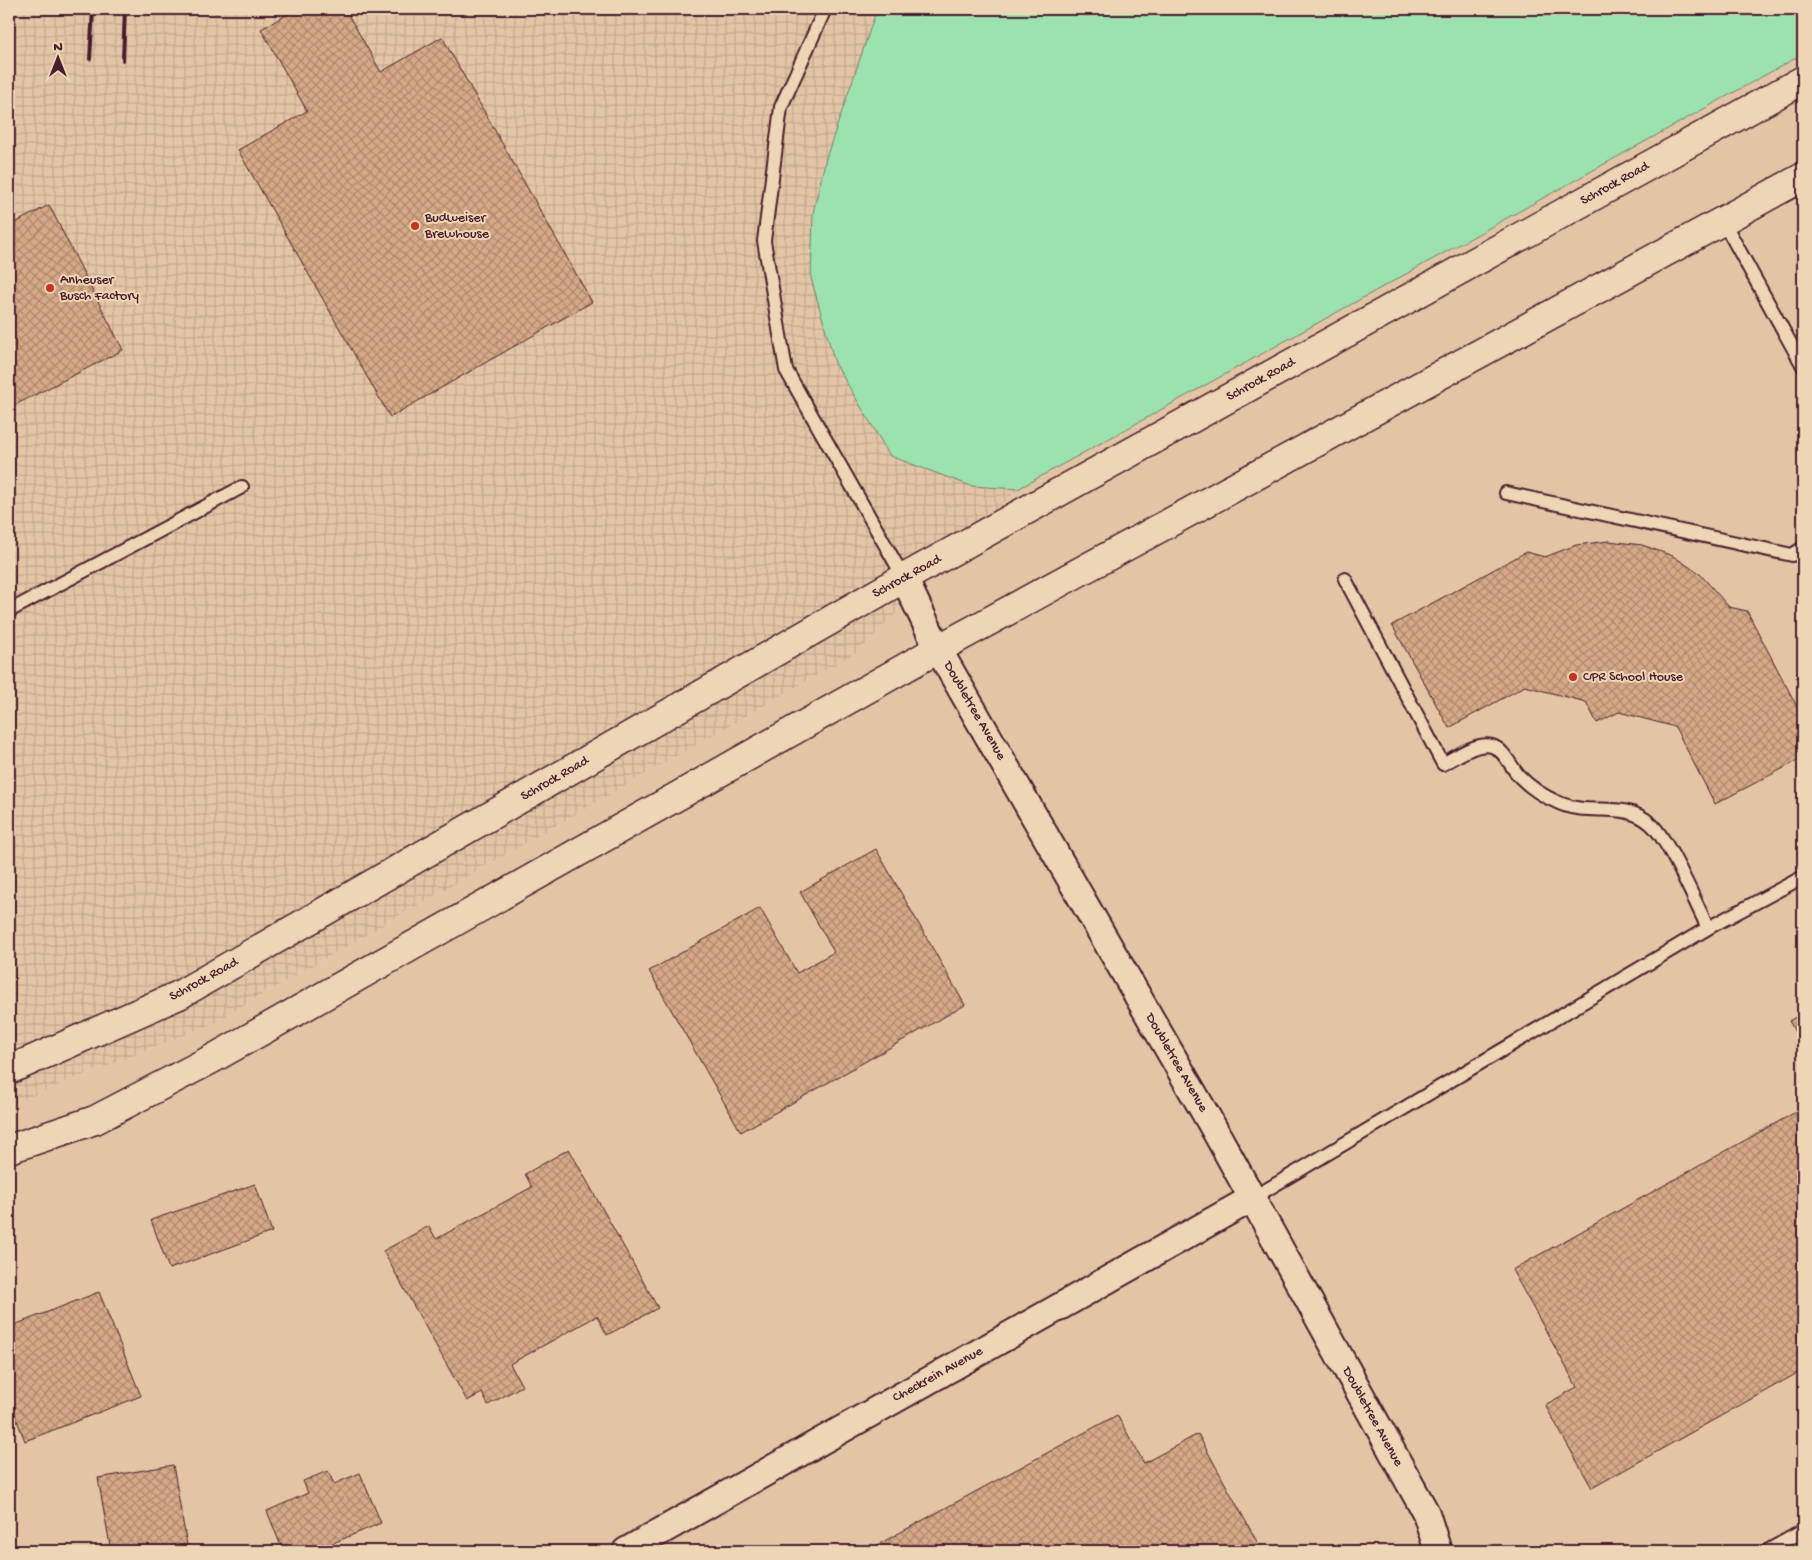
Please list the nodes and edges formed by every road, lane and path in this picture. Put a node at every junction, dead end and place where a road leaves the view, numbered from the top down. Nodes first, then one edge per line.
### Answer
1 (825, 9) edge
2 (1803, 80) edge
3 (1803, 177) edge
4 (1723, 221) junction
5 (1803, 366) edge
6 (242, 487) dead end
7 (1506, 493) dead end
8 (1803, 548) edge
9 (904, 578) junction
10 (1346, 579) dead end
11 (9, 612) edge
12 (938, 649) junction
13 (1803, 877) edge
14 (1708, 928) junction
15 (9, 1070) edge
16 (9, 1149) edge
17 (1251, 1199) junction
18 (1803, 1531) edge
19 (626, 1551) edge
20 (1438, 1551) edge
21 (1767, 1551) edge

1 - 9 lane
2 - 9 main road, Schrock Road
3 - 4 main road
4 - 5 lane
4 - 12 main road
6 - 11 lane
7 - 8 lane
9 - 12 street, Doubletree Avenue
9 - 15 main road, Schrock Road
10 - 14 lane
12 - 16 main road
12 - 17 street, Doubletree Avenue
13 - 14 lane
14 - 17 lane
17 - 19 street, Checkrein Avenue
17 - 20 street, Doubletree Avenue
18 - 21 lane

